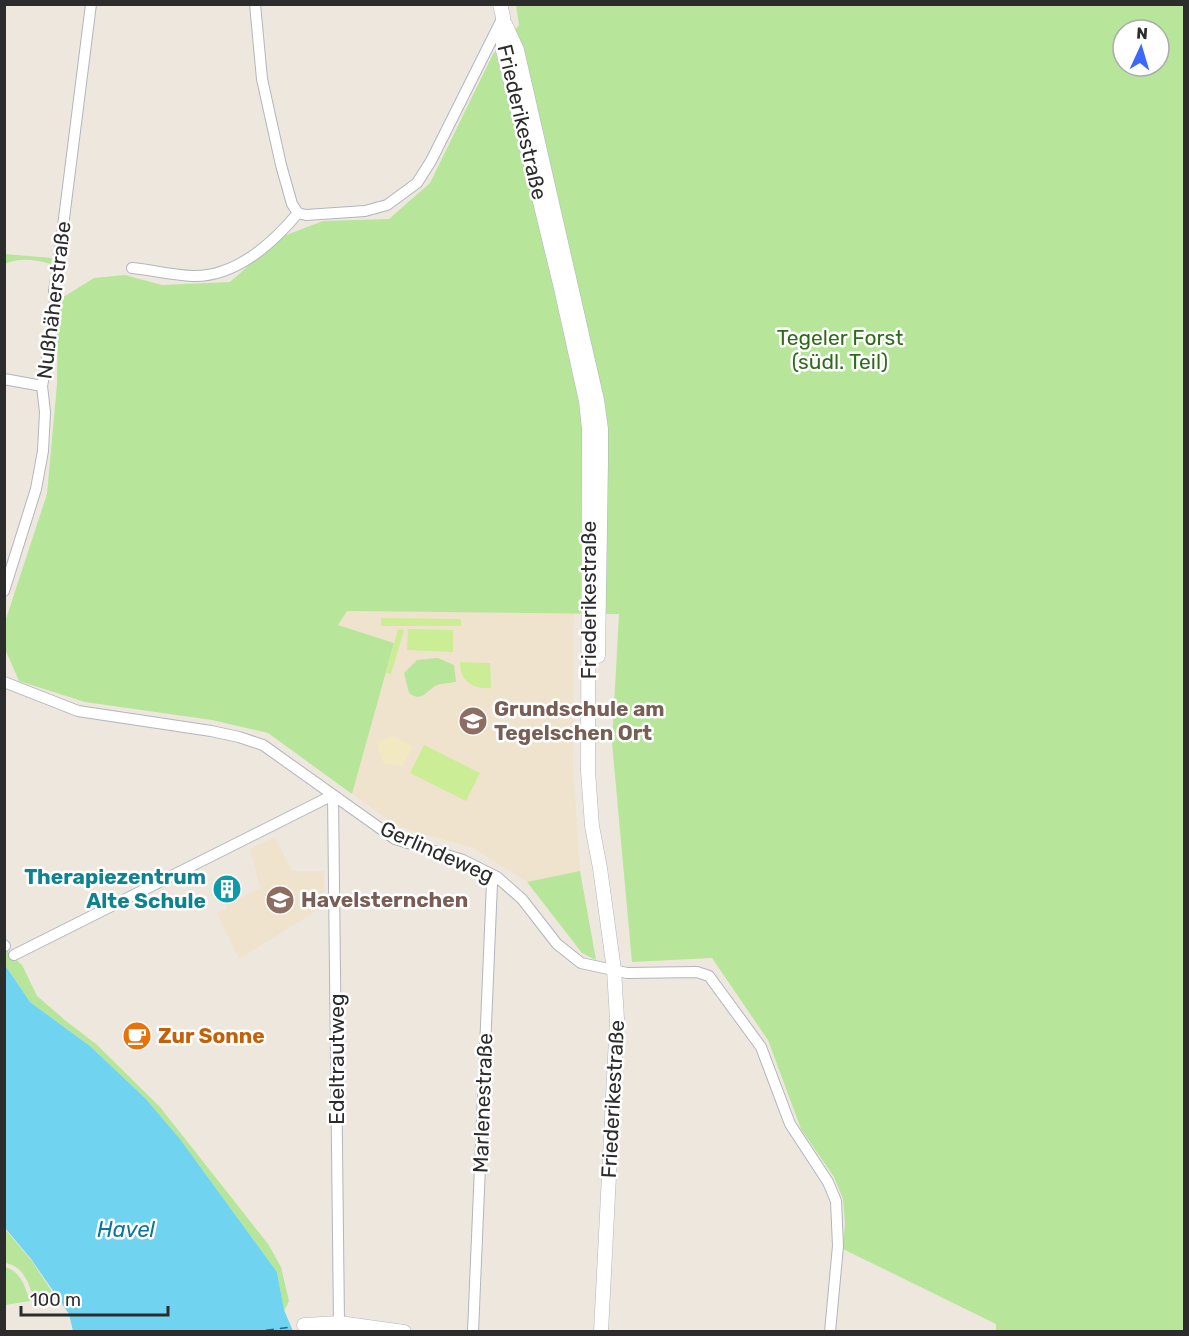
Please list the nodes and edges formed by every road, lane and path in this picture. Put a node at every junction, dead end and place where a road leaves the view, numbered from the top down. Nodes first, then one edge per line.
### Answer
1 (91, 4) edge
2 (255, 4) edge
3 (502, 11) edge
4 (298, 213) junction
5 (132, 268) dead end
6 (4, 379) edge
7 (42, 386) junction
8 (4, 591) edge
9 (6, 682) edge
10 (333, 795) junction
11 (497, 877) junction
12 (15, 955) dead end
13 (614, 970) junction
14 (339, 1323) junction
15 (304, 1325) dead end
16 (404, 1332) edge
17 (473, 1332) edge
18 (601, 1332) edge
19 (830, 1332) edge

1 - 7 street, Nußhäherstraße
2 - 4 street
3 - 4 street
3 - 13 street, Friederikestraße
4 - 5 street
6 - 7 street
7 - 8 street, Nußhäherstraße
9 - 10 street, Gerlindeweg
10 - 11 street, Gerlindeweg
10 - 12 street
10 - 14 street, Edeltrautweg
11 - 13 street, Gerlindeweg
11 - 17 street, Marlenestraße
13 - 18 street, Friederikestraße
13 - 19 street, Gerlindeweg
14 - 15 street
14 - 16 street

